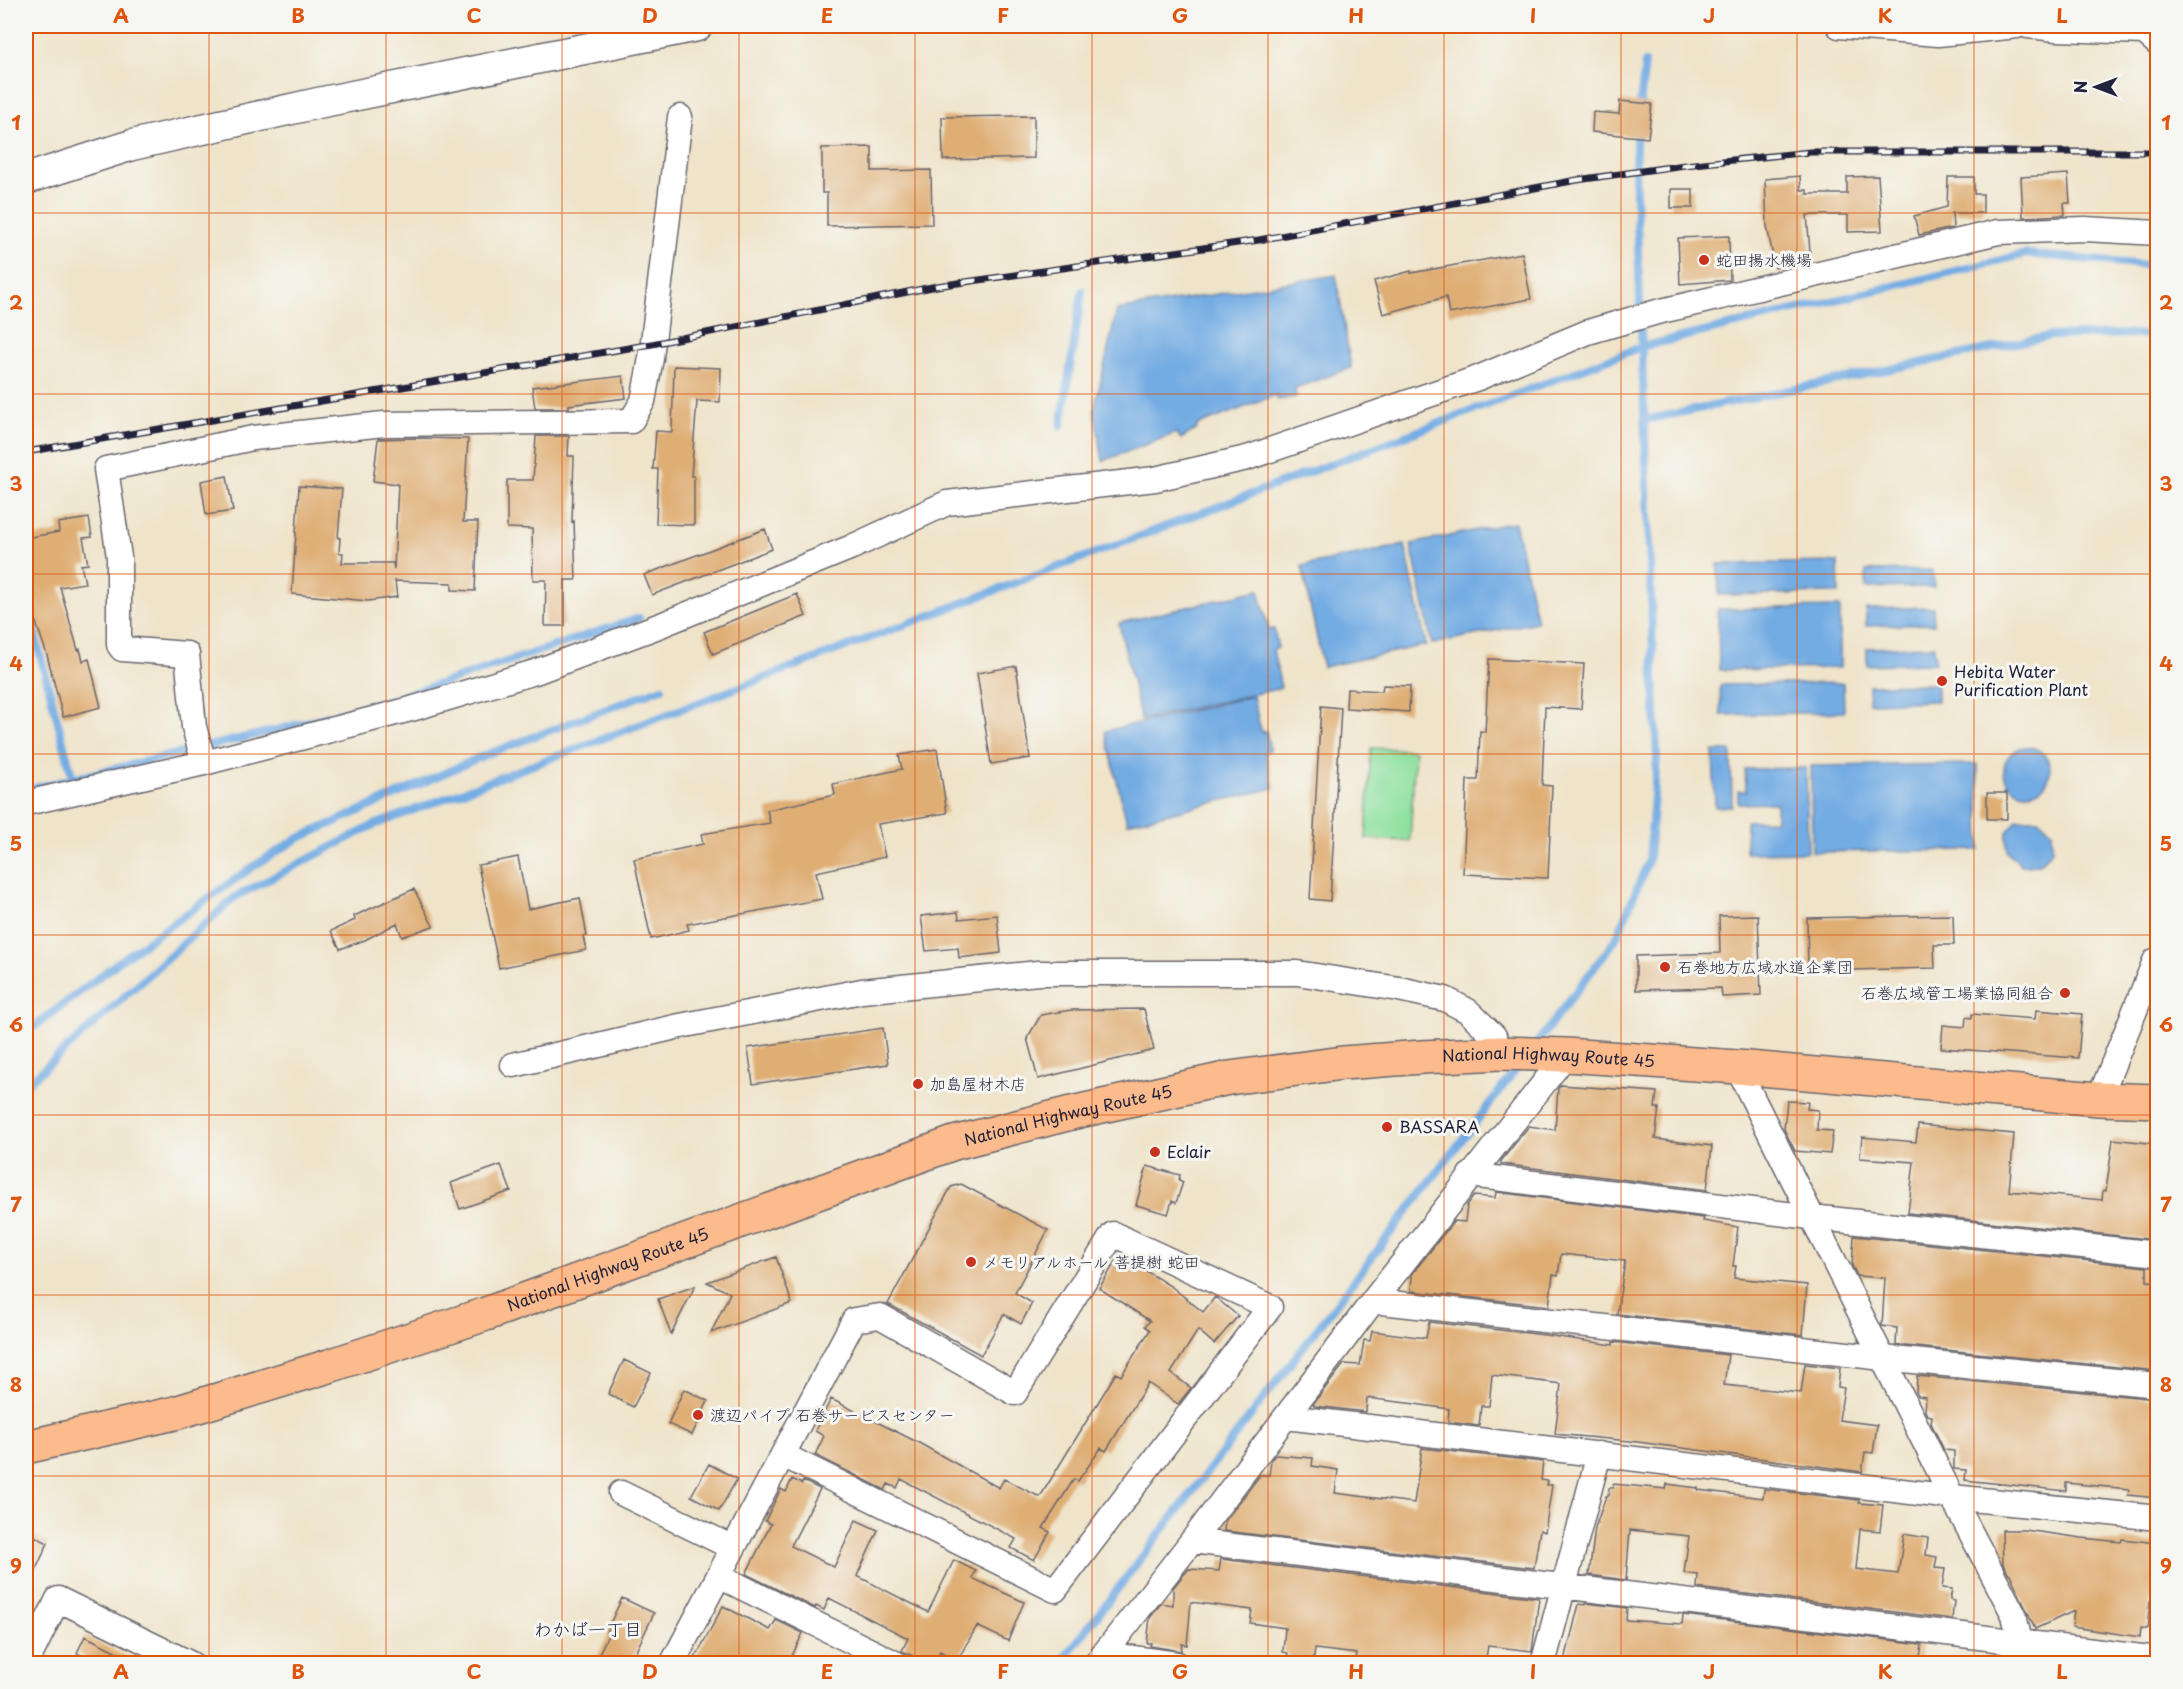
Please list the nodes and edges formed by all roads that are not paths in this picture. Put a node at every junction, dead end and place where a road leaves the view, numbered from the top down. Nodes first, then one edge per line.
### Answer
1 (697, 26) edge
2 (1839, 26) edge
3 (2017, 26) edge
4 (2028, 26) edge
5 (2157, 44) edge
6 (680, 117) dead end
7 (80, 162) junction
8 (26, 163) edge
9 (26, 179) edge
10 (2157, 233) edge
11 (203, 761) junction
12 (26, 803) edge
13 (2157, 961) edge
14 (1505, 1053) junction
15 (1557, 1054) junction
16 (513, 1065) dead end
17 (1737, 1067) junction
18 (2099, 1099) junction
19 (2157, 1101) edge
20 (1470, 1175) junction
21 (1811, 1217) junction
22 (2157, 1254) edge
23 (1373, 1301) junction
24 (1884, 1358) junction
25 (2157, 1384) edge
26 (1286, 1417) junction
27 (26, 1447) edge
28 (783, 1455) junction
29 (1599, 1455) junction
30 (621, 1493) dead end
31 (1952, 1497) junction
32 (2157, 1518) edge
33 (1192, 1541) junction
34 (733, 1548) junction
35 (719, 1576) junction
36 (1565, 1586) junction
37 (2017, 1653) edge
38 (1100, 1659) edge
39 (2157, 1659) edge
40 (26, 1664) edge
41 (191, 1664) edge
42 (672, 1664) edge
43 (897, 1664) edge
44 (1177, 1664) edge
45 (1543, 1664) edge

1 - 7 street
2 - 3 street
4 - 5 street
6 - 11 street
7 - 8 street
7 - 9 street
10 - 11 street
11 - 12 street
13 - 18 street
14 - 15 highway, National Highway Route 45
14 - 16 street
14 - 27 highway, National Highway Route 45
15 - 17 highway, National Highway Route 45
15 - 20 street
17 - 18 highway, National Highway Route 45
17 - 21 street
18 - 19 highway, National Highway Route 45
20 - 21 street
20 - 23 street
21 - 22 street
21 - 24 street
23 - 24 street
23 - 26 street
24 - 25 street
24 - 31 street
26 - 29 street
26 - 33 street
28 - 28 street
28 - 34 street
29 - 31 street
29 - 36 street
30 - 34 street
31 - 32 street
31 - 37 street
33 - 36 street
33 - 38 street
34 - 35 street
35 - 42 street
35 - 43 street
36 - 37 street
36 - 45 street
37 - 39 street
38 - 44 street
40 - 41 street

